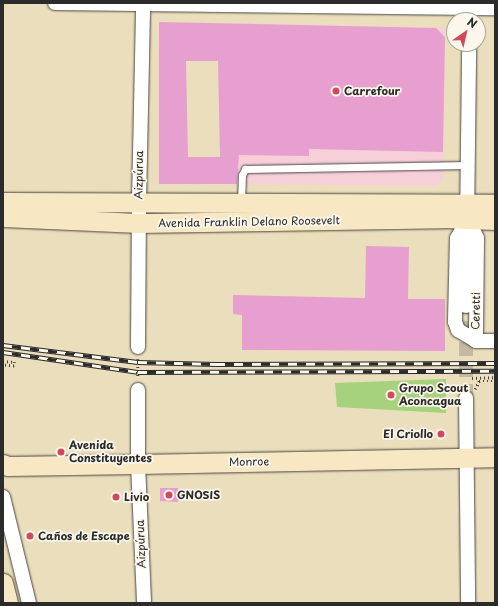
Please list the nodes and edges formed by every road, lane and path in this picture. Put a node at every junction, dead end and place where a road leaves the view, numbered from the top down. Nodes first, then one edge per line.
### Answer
1 (55, 3) edge
2 (143, 4) edge
3 (495, 8) edge
4 (469, 10) edge
5 (469, 52) edge
6 (468, 166) junction
7 (3, 202) edge
8 (139, 202) junction
9 (241, 204) junction
10 (495, 204) edge
11 (468, 212) junction
12 (3, 217) edge
13 (495, 220) edge
14 (139, 224) junction
15 (466, 306) tunnel mouth
16 (476, 341) junction
17 (495, 341) edge
18 (138, 347) joint
19 (3, 360) edge
20 (3, 365) edge
21 (495, 377) edge
22 (472, 378) dead end
23 (495, 381) edge
24 (138, 390) joint
25 (469, 395) joint
26 (495, 457) edge
27 (466, 458) junction
28 (3, 464) edge
29 (138, 464) junction
30 (3, 497) edge
31 (3, 584) edge
32 (8, 603) edge
33 (29, 603) edge
34 (144, 603) edge
35 (468, 603) edge

1 - 2 street
2 - 4 street
2 - 8 street, Aizpúrua
3 - 4 street
5 - 6 street, Ceretti
6 - 9 lane
6 - 11 street, Ceretti
7 - 8 street, Avenida Franklin Delano Roosevelt
8 - 9 street, Avenida Franklin Delano Roosevelt
8 - 14 street, Aizpúrua
9 - 11 street, Avenida Franklin Delano Roosevelt
10 - 11 street, Avenida Franklin Delano Roosevelt
11 - 13 street, Avenida Franklin Delano Roosevelt
11 - 14 street, Avenida Franklin Delano Roosevelt
11 - 15 street, Ceretti
11 - 16 street, Ceretti
11 - 16 street, Ceretti
12 - 14 street, Avenida Franklin Delano Roosevelt
14 - 18 street, Aizpúrua
16 - 17 street
18 - 24 path
19 - 20 path
21 - 22 path
23 - 25 path
24 - 29 street, Aizpúrua
25 - 27 street
26 - 27 street, Monroe
27 - 29 street, Monroe
27 - 35 street
28 - 29 street, Monroe
29 - 34 street, Aizpúrua
30 - 33 street
31 - 32 street

